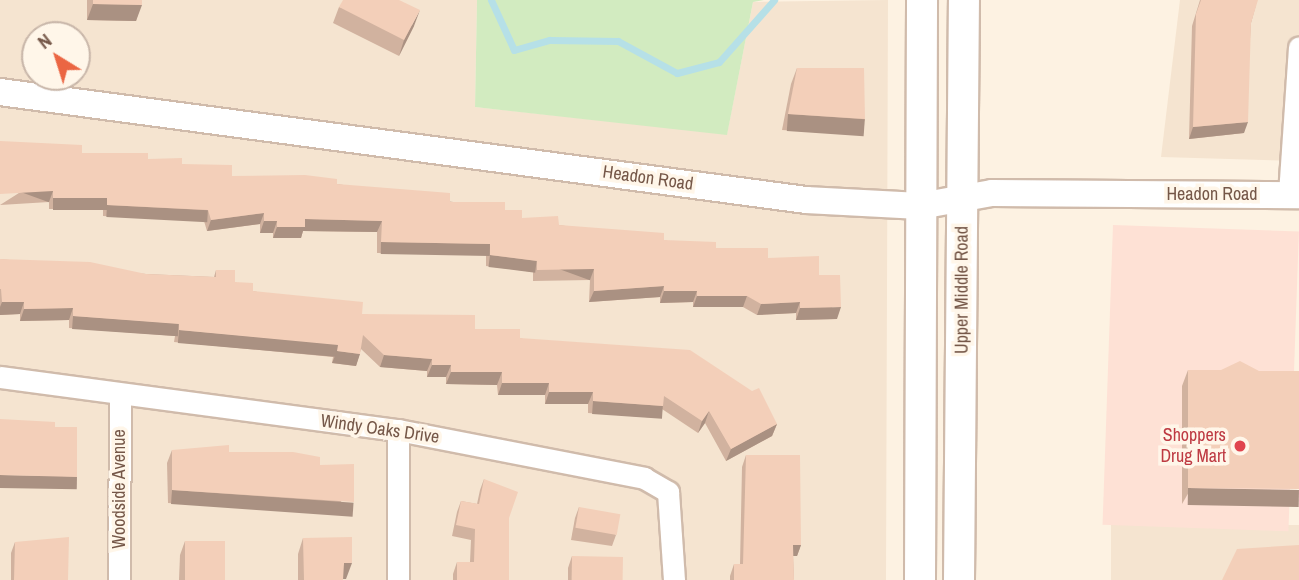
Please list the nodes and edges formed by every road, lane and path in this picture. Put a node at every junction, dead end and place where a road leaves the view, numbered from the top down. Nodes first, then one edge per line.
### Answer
1 (922, 0) edge
2 (964, 0) edge
3 (1299, 47) edge
4 (0, 92) edge
5 (1294, 194) edge
6 (962, 197) junction
7 (920, 206) junction
8 (0, 377) edge
9 (120, 397) junction
10 (398, 430) junction
11 (119, 580) edge
12 (398, 580) edge
13 (674, 580) edge
14 (920, 580) edge
15 (959, 580) edge

1 - 7 main road
2 - 6 main road, Upper Middle Road
3 - 5 street
4 - 7 street, Headon Road
5 - 6 street, Headon Road
6 - 7 street, Headon Road
6 - 15 main road, Upper Middle Road
7 - 14 main road
8 - 9 street, Windy Oaks Drive
9 - 10 street, Windy Oaks Drive
9 - 11 street, Woodside Avenue
10 - 12 street
10 - 13 street, Windy Oaks Drive

